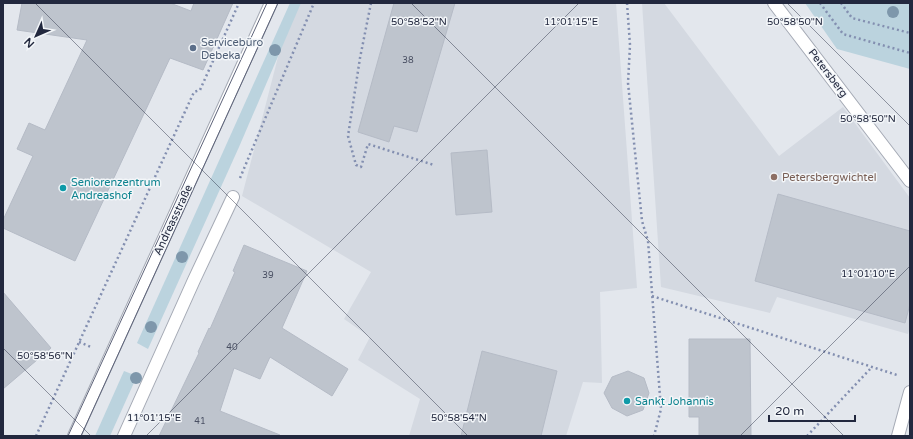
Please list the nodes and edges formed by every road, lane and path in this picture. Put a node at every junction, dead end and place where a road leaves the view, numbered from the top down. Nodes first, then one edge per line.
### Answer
1 (239, 3) edge
2 (271, 3) edge
3 (314, 3) edge
4 (370, 3) edge
5 (627, 3) edge
6 (774, 3) edge
7 (820, 3) edge
8 (841, 3) edge
9 (910, 33) edge
10 (910, 53) edge
11 (434, 165) dead end
12 (910, 181) edge
13 (233, 197) joint
14 (652, 296) junction
15 (872, 366) junction
16 (904, 377) dead end
17 (910, 392) edge
18 (36, 436) edge
19 (74, 436) edge
20 (124, 436) edge
21 (654, 436) edge
22 (807, 436) edge
23 (898, 436) edge

1 - 18 path
2 - 19 street, Andreasstraße
3 - 13 path
4 - 11 path
5 - 14 path
6 - 12 street, Petersberg
7 - 10 path
8 - 9 path
13 - 20 street
14 - 15 path
14 - 21 path
15 - 16 path
15 - 22 path
17 - 23 street

